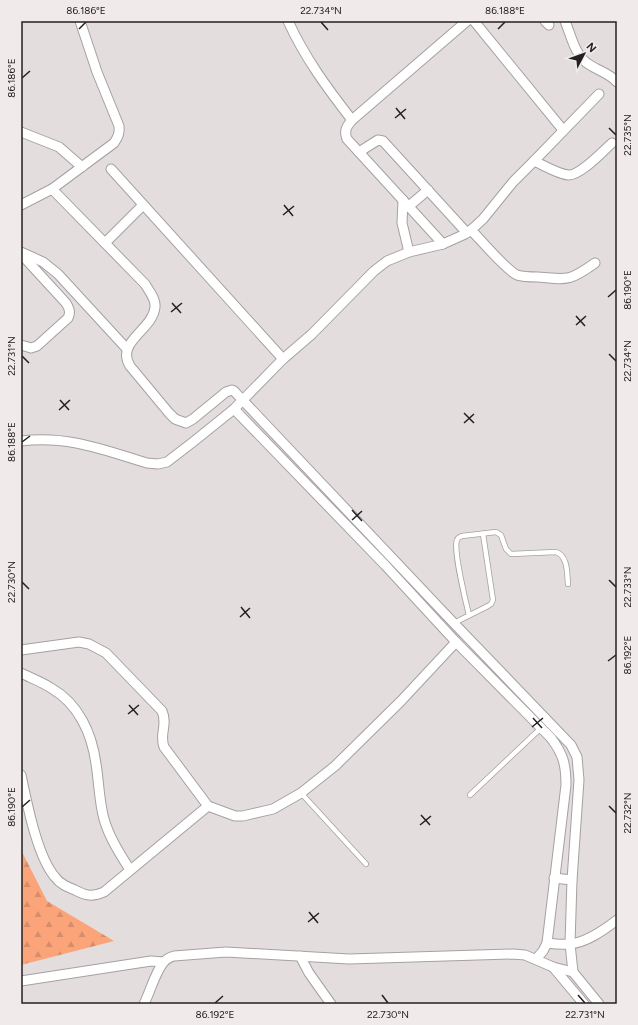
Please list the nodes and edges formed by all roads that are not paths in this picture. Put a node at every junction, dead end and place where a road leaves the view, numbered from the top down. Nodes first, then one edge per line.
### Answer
1 (80, 21) edge
2 (288, 21) edge
3 (467, 21) edge
4 (474, 21) edge
5 (566, 21) edge
6 (617, 82) edge
7 (599, 94) dead end
8 (352, 120) junction
9 (563, 130) junction
10 (21, 132) edge
11 (612, 143) dead end
12 (359, 152) junction
13 (534, 161) junction
14 (82, 167) junction
15 (111, 169) dead end
16 (52, 189) junction
17 (428, 190) junction
18 (406, 203) junction
19 (21, 205) edge
20 (143, 205) junction
21 (469, 231) junction
22 (105, 243) junction
23 (443, 244) junction
24 (409, 252) junction
25 (21, 253) edge
26 (595, 263) dead end
27 (21, 345) edge
28 (127, 349) junction
29 (283, 360) junction
30 (243, 400) junction
31 (234, 409) junction
32 (21, 441) edge
33 (483, 534) junction
34 (568, 584) dead end
35 (469, 616) junction
36 (454, 623) junction
37 (456, 642) junction
38 (472, 642) junction
39 (21, 650) edge
40 (464, 650) junction
41 (21, 673) edge
42 (548, 721) junction
43 (541, 728) junction
44 (21, 775) edge
45 (301, 793) junction
46 (470, 795) dead end
47 (208, 806) junction
48 (366, 864) dead end
49 (130, 870) junction
50 (554, 878) junction
51 (572, 880) junction
52 (617, 920) edge
53 (547, 943) junction
54 (570, 944) junction
55 (300, 956) junction
56 (536, 959) junction
57 (163, 962) junction
58 (553, 967) junction
59 (573, 972) junction
60 (21, 981) edge
61 (144, 1004) edge
62 (331, 1004) edge
63 (584, 1004) edge
64 (599, 1004) edge

1 - 14 street
2 - 8 street
3 - 8 street
4 - 9 street
5 - 6 street
7 - 9 street
8 - 12 street
9 - 13 street
10 - 14 street
11 - 13 street
12 - 17 street
12 - 18 street
13 - 21 street
14 - 16 street
15 - 20 street
16 - 19 street
16 - 22 street
17 - 18 street
17 - 21 street
18 - 23 street
18 - 24 street
20 - 22 street
20 - 29 street
21 - 23 street
21 - 26 street
22 - 28 street
23 - 24 street
24 - 29 street
25 - 27 street
25 - 28 street
28 - 30 street
29 - 30 street
30 - 31 street
30 - 36 street
31 - 32 street
31 - 37 street
33 - 34 lane
33 - 35 lane
33 - 35 lane
35 - 36 lane
36 - 38 street
37 - 40 street
37 - 45 street
38 - 40 street
38 - 42 street
39 - 47 street
40 - 43 street
41 - 49 street
42 - 43 lane
42 - 51 street
43 - 46 lane
43 - 50 street
44 - 49 street
45 - 47 street
45 - 48 lane
47 - 49 street
50 - 51 street
50 - 53 street
51 - 54 street
52 - 54 street
53 - 54 street
53 - 56 street
54 - 59 street
55 - 56 street
55 - 57 street
55 - 62 street
56 - 58 street
57 - 60 street
57 - 61 street
58 - 59 street
58 - 63 street
59 - 64 street

